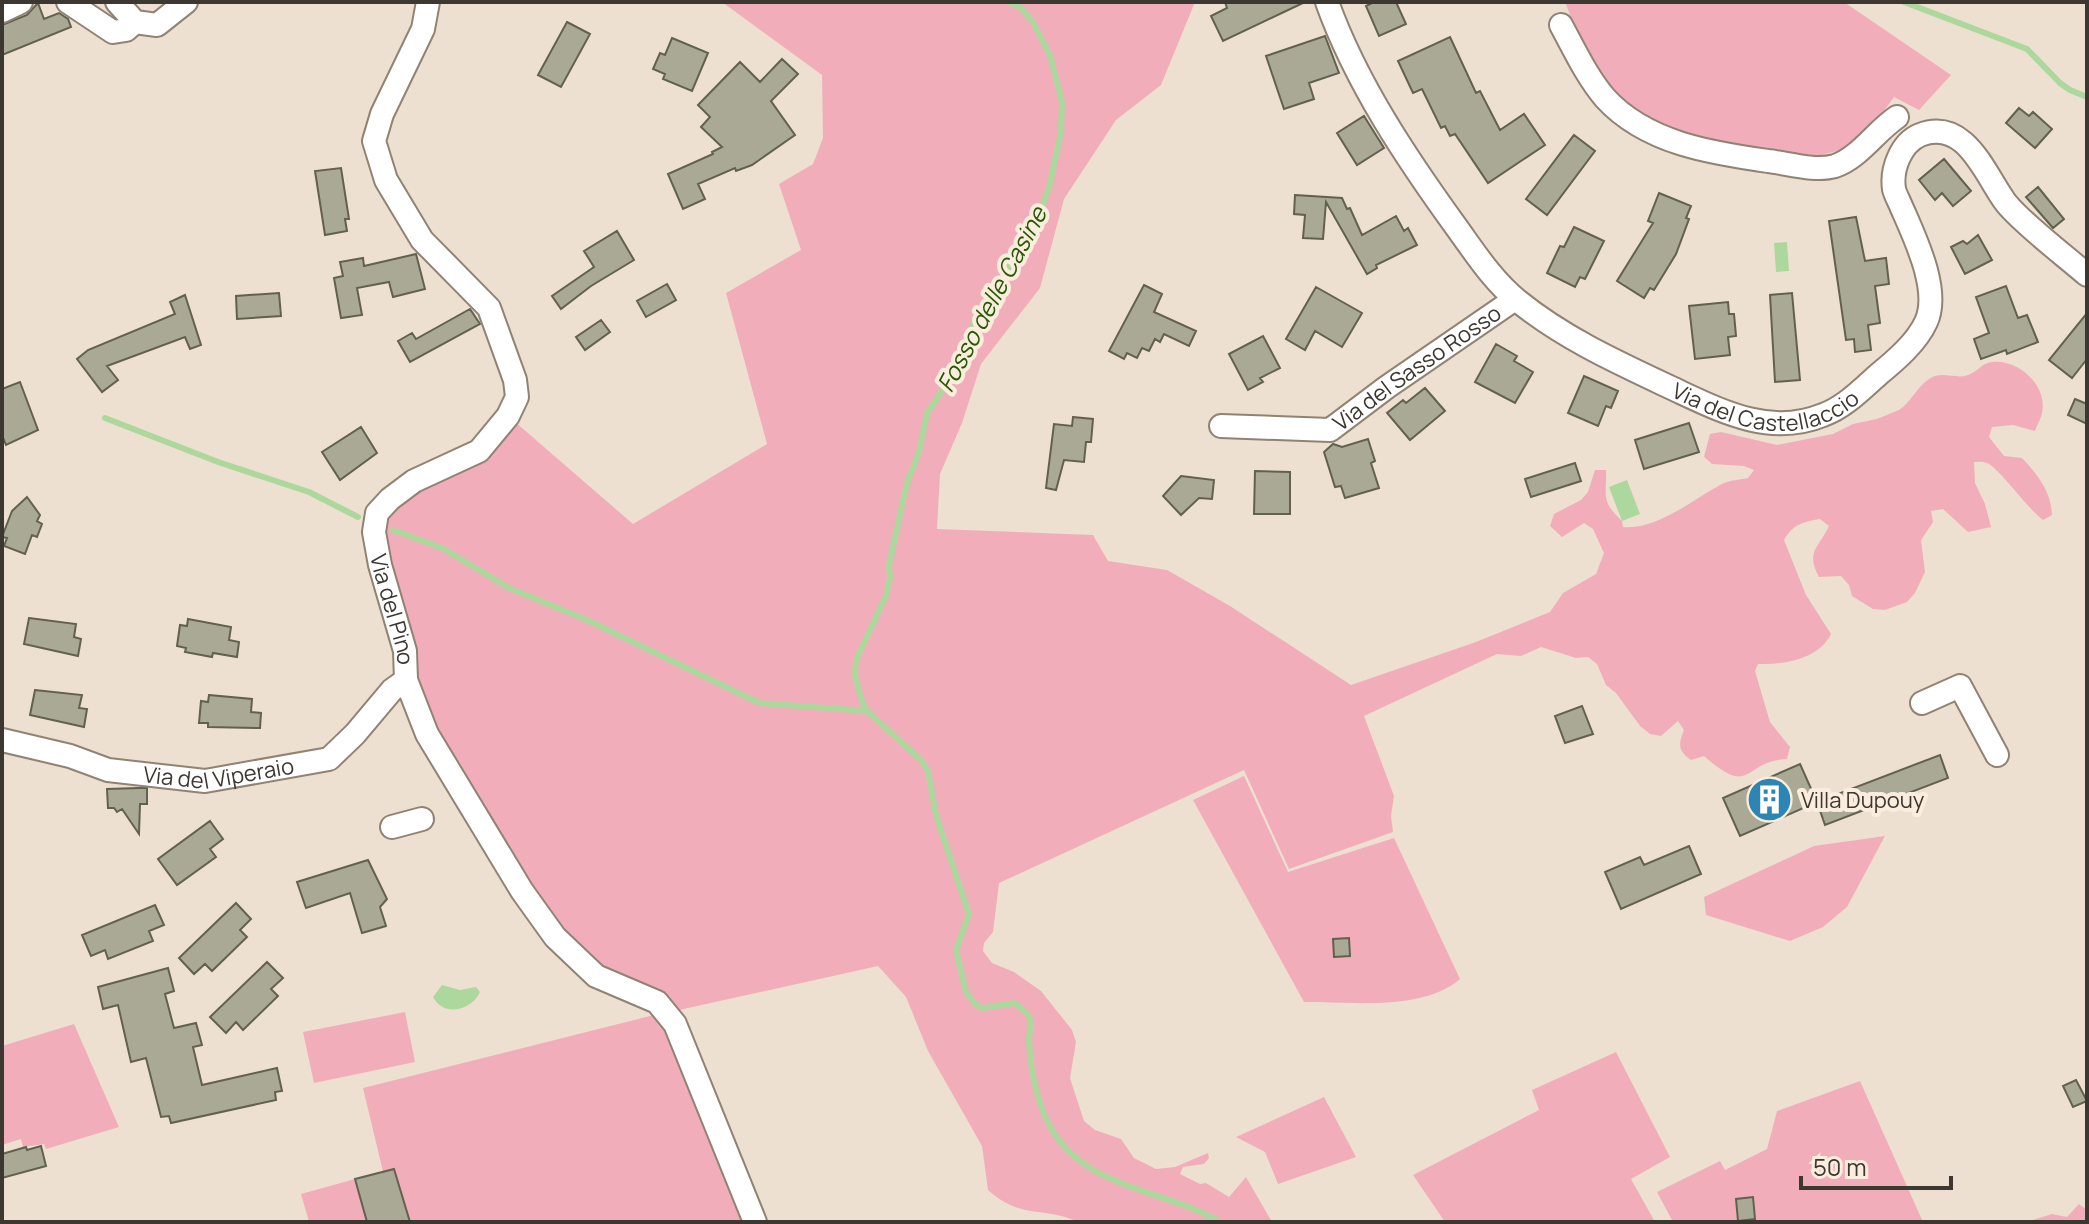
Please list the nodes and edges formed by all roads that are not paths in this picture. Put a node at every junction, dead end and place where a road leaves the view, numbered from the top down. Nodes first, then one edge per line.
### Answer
1 (21, 2) edge
2 (68, 2) edge
3 (117, 2) edge
4 (186, 2) edge
5 (428, 2) edge
6 (1327, 2) edge
7 (2, 11) edge
8 (135, 22) junction
9 (1561, 25) dead end
10 (1918, 136) junction
11 (2087, 275) edge
12 (1515, 299) junction
13 (1221, 426) dead end
14 (406, 680) junction
15 (1922, 703) dead end
16 (2, 740) edge
17 (1997, 755) dead end
18 (422, 819) dead end
19 (392, 827) dead end
20 (755, 1222) edge

1 - 7 street
2 - 8 street
3 - 8 street
4 - 8 street
5 - 14 street, Via del Pino
6 - 12 street, Via del Castellaccio
9 - 10 street
10 - 11 street
10 - 12 street, Via del Castellaccio
12 - 13 street, Via del Sasso Rosso
14 - 16 street, Via del Viperaio
14 - 20 street, Via del Pino
15 - 17 street
18 - 19 street

